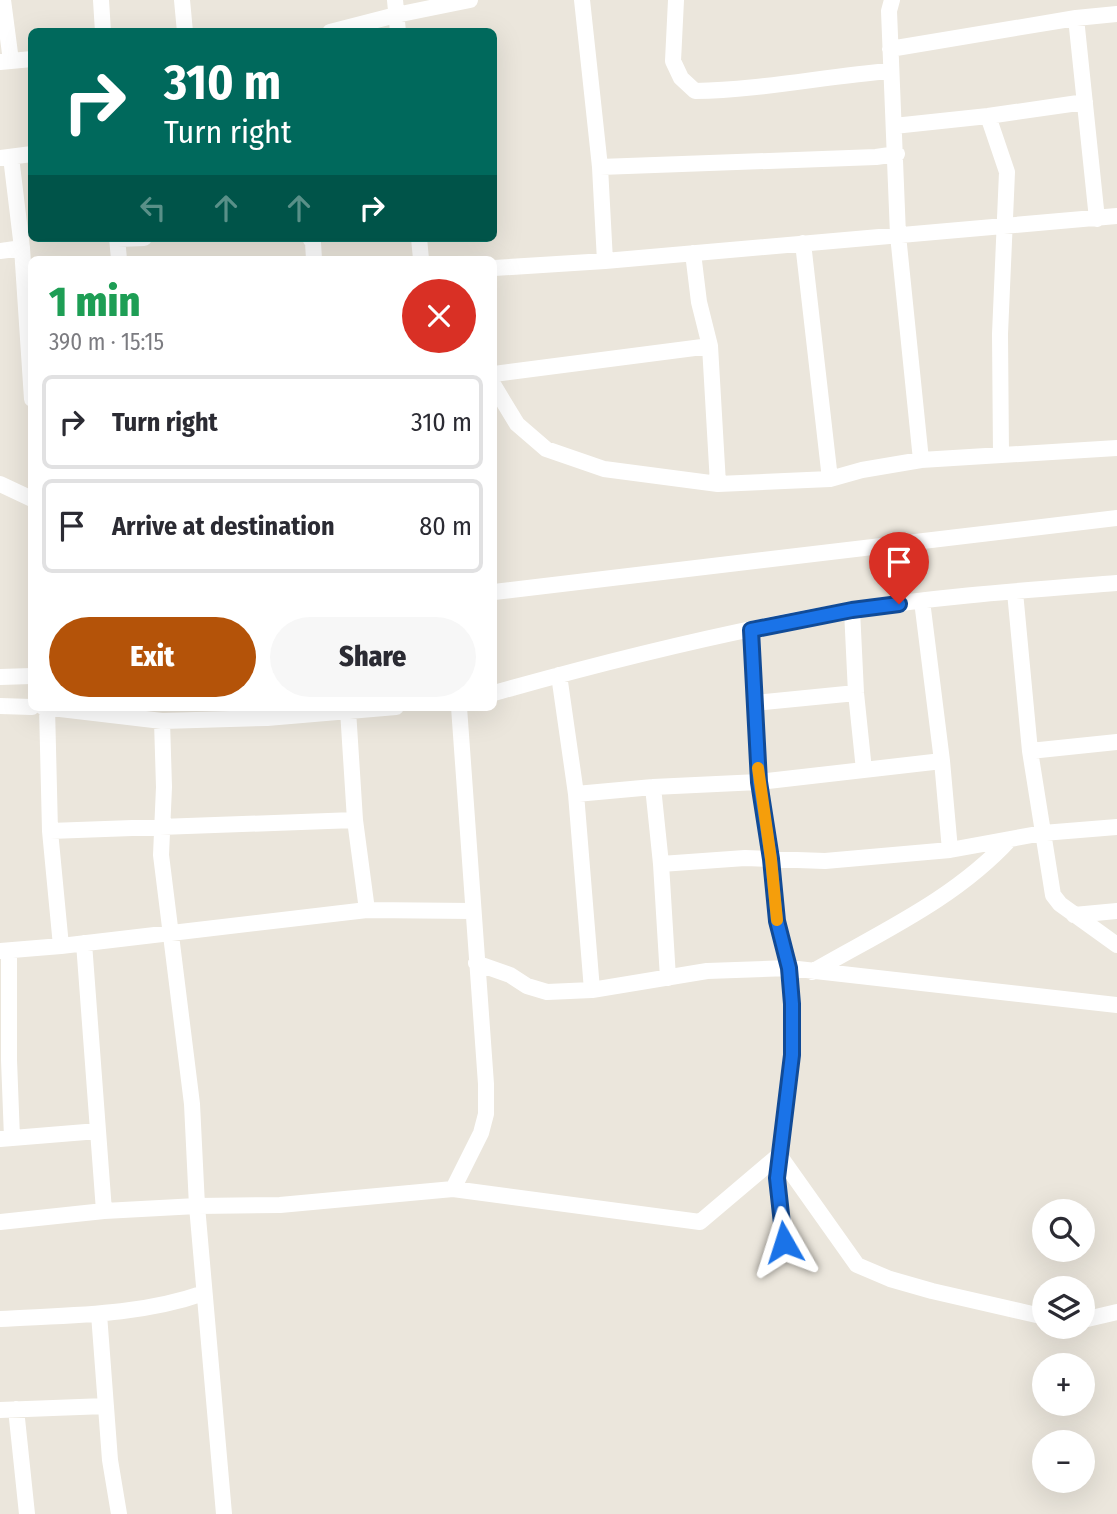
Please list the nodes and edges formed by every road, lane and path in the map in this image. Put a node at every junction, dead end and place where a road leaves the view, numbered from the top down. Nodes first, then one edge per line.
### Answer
1 (3, 0) edge
2 (100, 0) edge
3 (182, 0) edge
4 (470, 0) edge
5 (582, 0) edge
6 (676, 0) edge
7 (892, 0) edge
8 (396, 7) edge
9 (1117, 14) edge
10 (1076, 18) junction
11 (103, 28) edge
12 (185, 28) edge
13 (341, 28) edge
14 (398, 28) edge
15 (890, 50) junction
16 (28, 59) edge
17 (6, 61) edge
18 (891, 71) junction
19 (1085, 102) junction
20 (988, 116) junction
21 (894, 127) junction
22 (897, 154) junction
23 (28, 155) edge
24 (6, 158) edge
25 (600, 167) junction
26 (1117, 216) edge
27 (1097, 219) junction
28 (1006, 226) junction
29 (898, 235) junction
30 (803, 243) junction
31 (22, 248) junction
32 (0, 251) edge
33 (693, 253) junction
34 (605, 261) junction
35 (497, 268) edge
36 (28, 293) edge
37 (710, 346) junction
38 (497, 374) edge
39 (497, 391) edge
40 (1117, 448) edge
41 (1001, 456) junction
42 (921, 460) junction
43 (830, 479) junction
44 (0, 484) edge
45 (718, 484) junction
46 (28, 497) edge
47 (1117, 518) edge
48 (1117, 583) edge
49 (497, 592) edge
50 (1015, 592) junction
51 (922, 601) junction
52 (852, 610) junction
53 (751, 630) junction
54 (559, 675) junction
55 (28, 676) edge
56 (0, 677) edge
57 (497, 692) edge
58 (856, 693) junction
59 (755, 703) junction
60 (0, 706) edge
61 (28, 707) edge
62 (45, 711) edge
63 (78, 711) edge
64 (338, 711) edge
65 (348, 711) edge
66 (459, 711) edge
67 (162, 721) junction
68 (1117, 742) edge
69 (1030, 751) junction
70 (942, 761) junction
71 (864, 770) junction
72 (759, 782) junction
73 (653, 787) junction
74 (576, 794) junction
75 (355, 820) junction
76 (1117, 827) edge
77 (161, 828) junction
78 (50, 831) junction
79 (1044, 833) junction
80 (1010, 839) junction
81 (950, 850) junction
82 (771, 859) junction
83 (661, 864) junction
84 (367, 910) junction
85 (472, 911) junction
86 (1117, 911) edge
87 (1074, 915) junction
88 (170, 933) junction
89 (84, 943) junction
90 (1117, 945) edge
91 (61, 946) junction
92 (5, 951) edge
93 (476, 963) junction
94 (789, 968) junction
95 (812, 972) junction
96 (668, 978) junction
97 (592, 990) junction
98 (1117, 1005) edge
99 (4, 1060) edge
100 (98, 1131) junction
101 (6, 1138) edge
102 (779, 1156) junction
103 (453, 1189) junction
104 (197, 1206) junction
105 (104, 1211) junction
106 (0, 1222) edge
107 (784, 1242) dead end
108 (204, 1293) junction
109 (1117, 1312) edge
110 (99, 1314) junction
111 (1032, 1314) edge
112 (1095, 1317) edge
113 (0, 1319) edge
114 (106, 1406) junction
115 (8, 1410) edge
116 (27, 1514) edge
117 (119, 1514) edge
118 (224, 1514) edge

1 - 17 street
2 - 11 street
3 - 12 street
4 - 8 street
5 - 25 street
6 - 18 street
7 - 15 street
8 - 13 street
8 - 14 street
9 - 10 street
10 - 15 street
10 - 19 street
15 - 18 street
16 - 17 street
18 - 21 street
19 - 20 street
19 - 27 street
20 - 21 street
20 - 28 street
21 - 22 street
22 - 25 street
22 - 29 street
23 - 24 street
24 - 31 street
25 - 34 street
26 - 27 street
27 - 28 street
28 - 29 street
28 - 41 street
29 - 30 street
29 - 42 street
30 - 33 street
30 - 43 street
31 - 32 street
31 - 36 street
33 - 34 street
33 - 37 street
34 - 35 street
37 - 38 street
37 - 45 street
39 - 45 street
40 - 41 street
41 - 42 street
42 - 43 street
43 - 45 street
44 - 46 street
47 - 49 street
48 - 50 street
50 - 51 street
50 - 69 street
51 - 52 street
51 - 70 street
52 - 53 street
52 - 58 street
53 - 54 street
53 - 59 street
54 - 57 street
54 - 74 street
55 - 56 street
58 - 59 street
58 - 71 street
59 - 72 street
60 - 61 street
62 - 78 street
63 - 67 street
64 - 67 street
65 - 75 street
66 - 85 street
67 - 77 street
68 - 69 street
69 - 79 street
70 - 71 street
70 - 81 street
71 - 72 street
72 - 73 street
72 - 82 street
73 - 74 street
73 - 83 street
74 - 97 street
75 - 77 street
75 - 84 street
76 - 79 street
77 - 78 street
77 - 88 street
78 - 91 street
79 - 80 street
79 - 87 street
80 - 81 street
80 - 95 street
81 - 82 street
82 - 83 street
82 - 94 street
83 - 96 street
84 - 85 street
84 - 88 street
85 - 93 street
86 - 87 street
87 - 90 street
88 - 89 street
88 - 104 street
89 - 91 street
89 - 100 street
91 - 92 street
92 - 99 street
93 - 97 street
93 - 103 street
94 - 95 street
94 - 96 street
94 - 102 street
95 - 98 street
96 - 97 street
99 - 101 street
100 - 101 street
100 - 105 street
102 - 103 street
102 - 107 street
102 - 111 street
103 - 104 street
104 - 105 street
104 - 108 street
105 - 106 street
108 - 110 street
108 - 118 street
109 - 112 street
110 - 113 street
110 - 114 street
114 - 115 street
114 - 117 street
115 - 116 street

